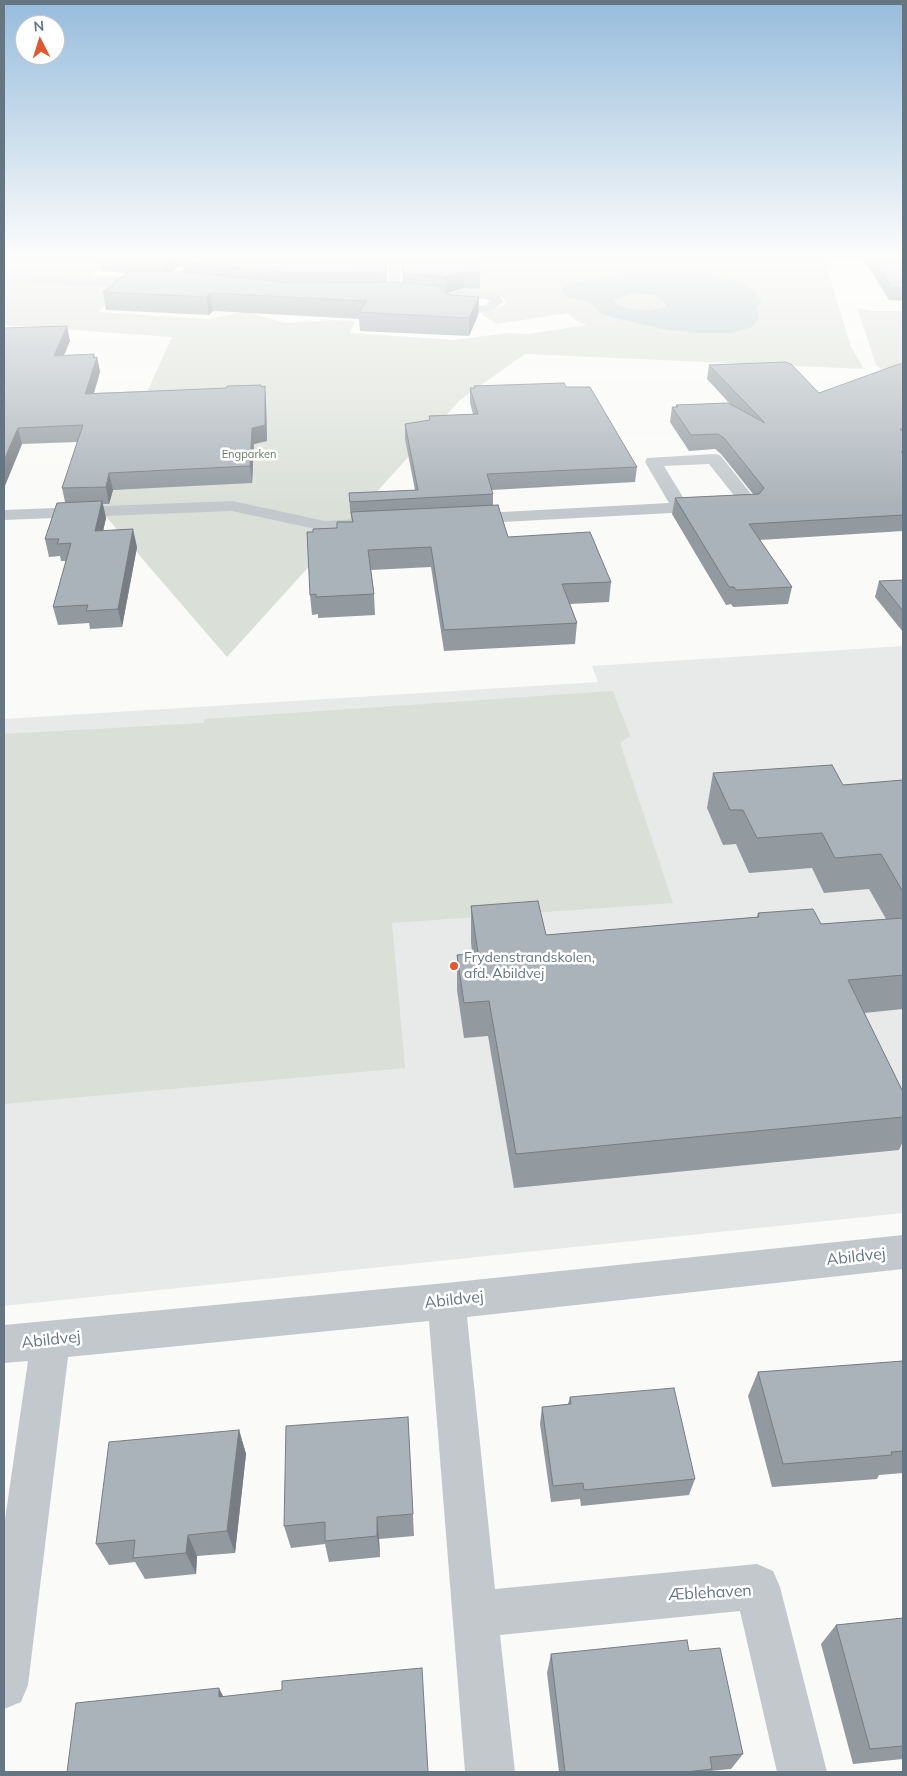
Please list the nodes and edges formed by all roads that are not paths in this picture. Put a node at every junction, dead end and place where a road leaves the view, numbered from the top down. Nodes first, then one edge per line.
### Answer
1 (681, 508) junction
2 (4, 516) edge
3 (451, 520) edge
4 (393, 522) edge
5 (903, 1252) edge
6 (446, 1301) junction
7 (51, 1340) junction
8 (4, 1344) edge
9 (475, 1614) junction
10 (4, 1685) edge
11 (490, 1772) edge
12 (802, 1772) edge

1 - 1 street
1 - 3 street
2 - 4 street
5 - 6 street, Abildvej
6 - 7 street, Abildvej
6 - 9 street
7 - 8 street, Abildvej
7 - 10 street
9 - 11 street
9 - 12 street, Æblehaven

